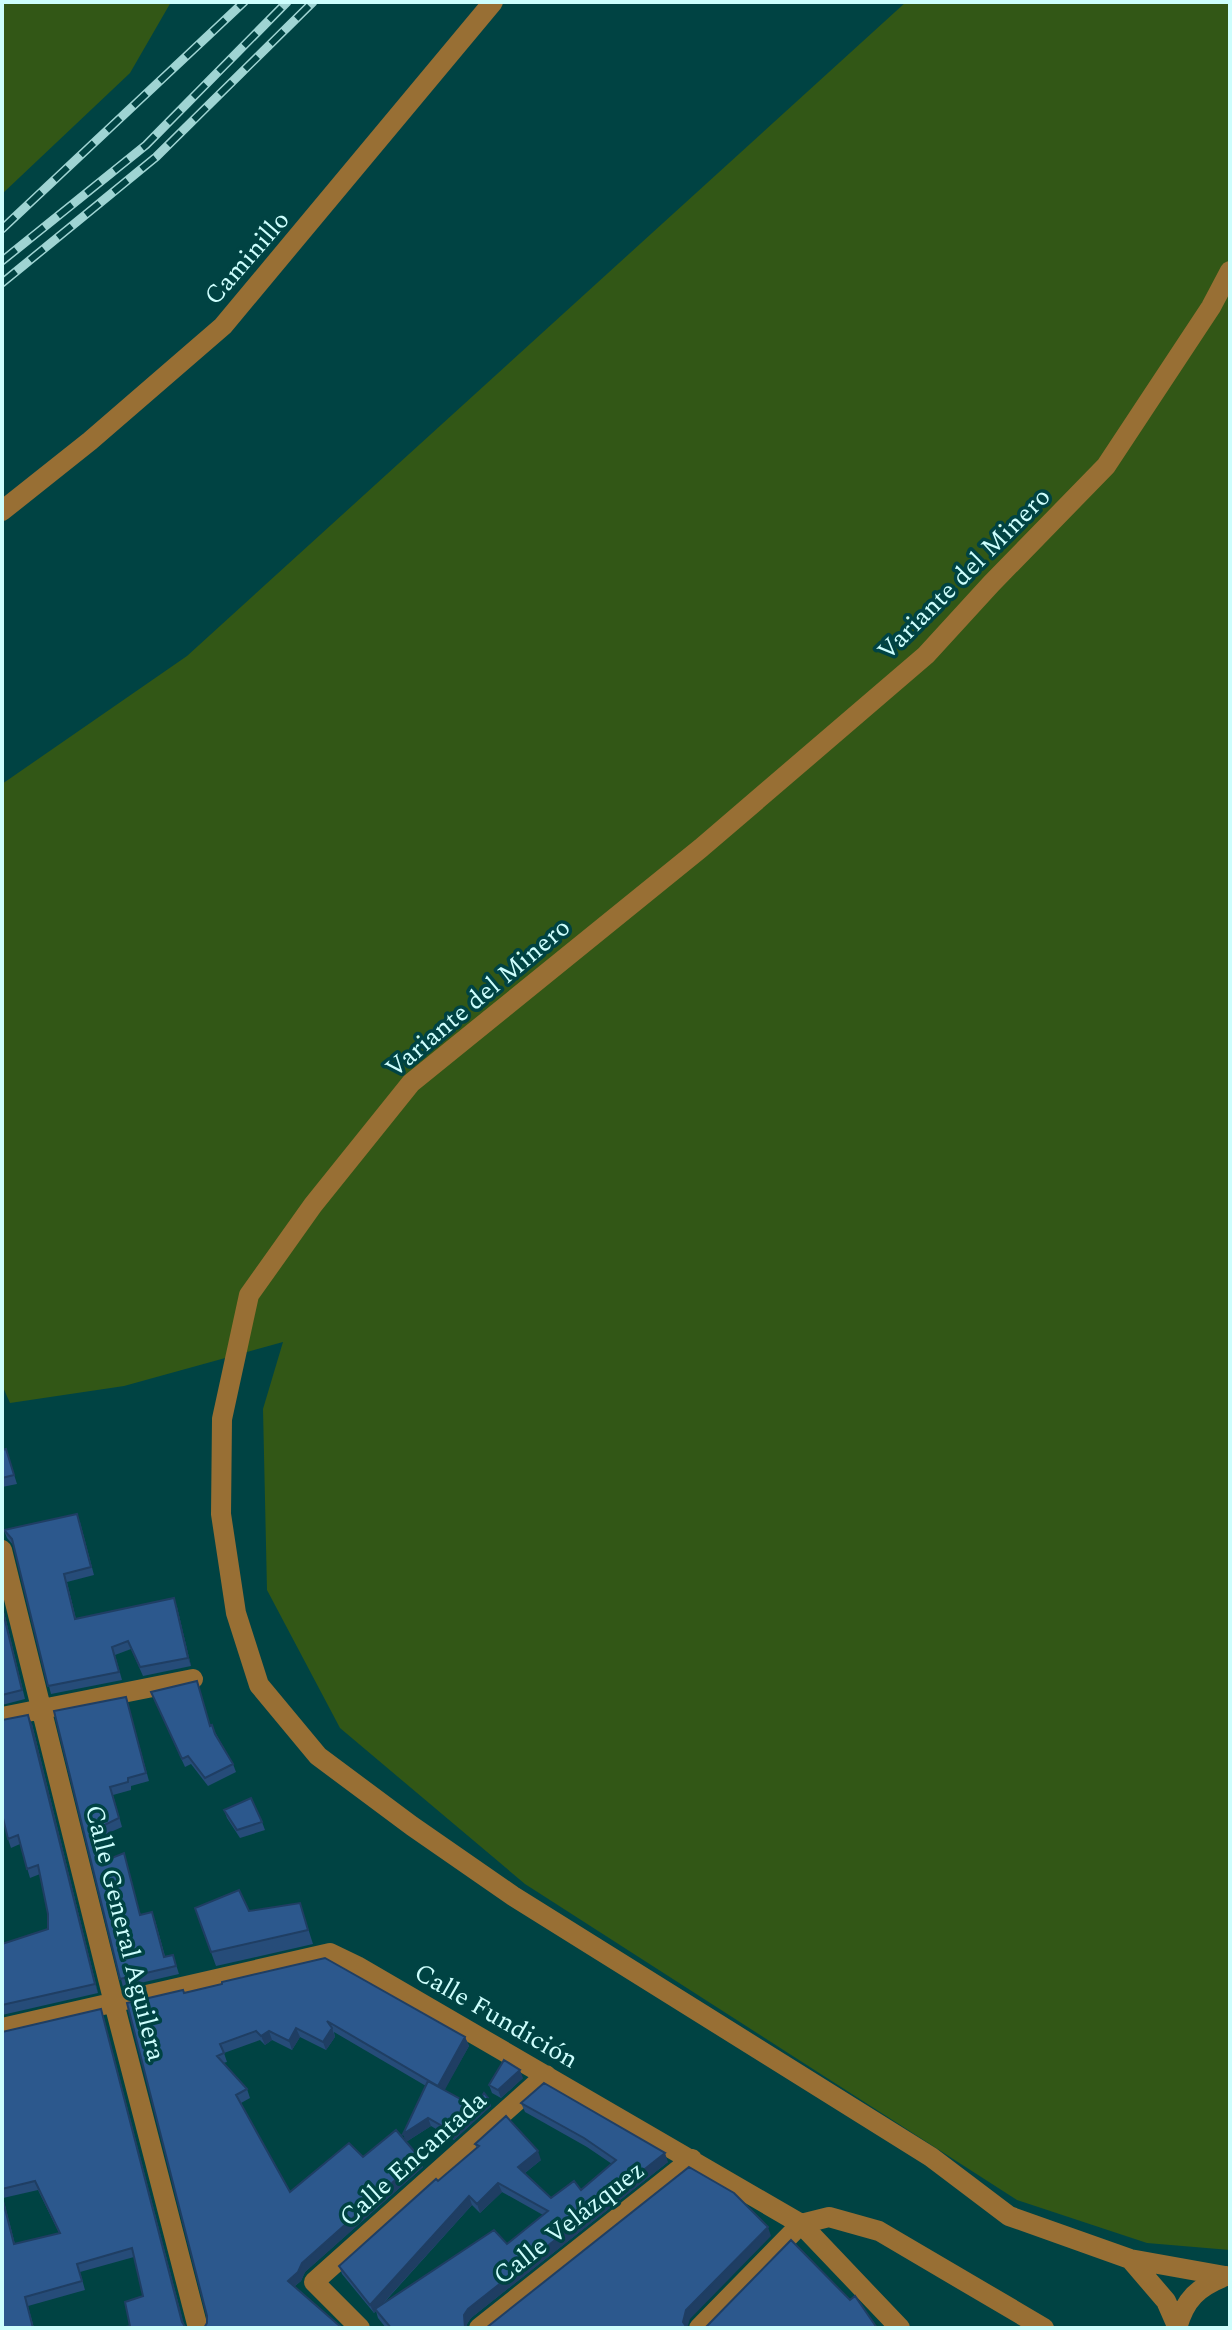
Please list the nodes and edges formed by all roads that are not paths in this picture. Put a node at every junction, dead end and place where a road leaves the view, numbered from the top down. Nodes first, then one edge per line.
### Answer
1 (493, 2) edge
2 (1230, 271) edge
3 (2, 511) edge
4 (2, 1550) edge
5 (193, 1679) edge
6 (43, 1709) junction
7 (2, 1717) edge
8 (114, 2003) junction
9 (2, 2028) edge
10 (546, 2075) junction
11 (692, 2159) junction
12 (801, 2224) junction
13 (1130, 2259) junction
14 (1228, 2276) edge
15 (1177, 2327) edge
16 (198, 2328) edge
17 (360, 2328) edge
18 (479, 2328) edge
19 (699, 2328) edge
20 (900, 2328) edge
21 (1044, 2328) edge

1 - 3 street, Caminillo
2 - 13 street, Variante del Minero
4 - 6 street, Calle General Aguilera
5 - 6 street
6 - 7 street
6 - 8 street, Calle General Aguilera
8 - 9 street, Calle Fundición
8 - 10 street, Calle Fundición
8 - 16 street, Calle General Aguilera
10 - 11 street, Calle Fundición
10 - 17 street, Calle Encantada
11 - 12 street, Calle Fundición
11 - 18 street, Calle Velázquez
12 - 19 street
12 - 20 street, Calle Fundición
12 - 21 street
13 - 14 street, Variante del Minero
13 - 15 street
14 - 15 street

